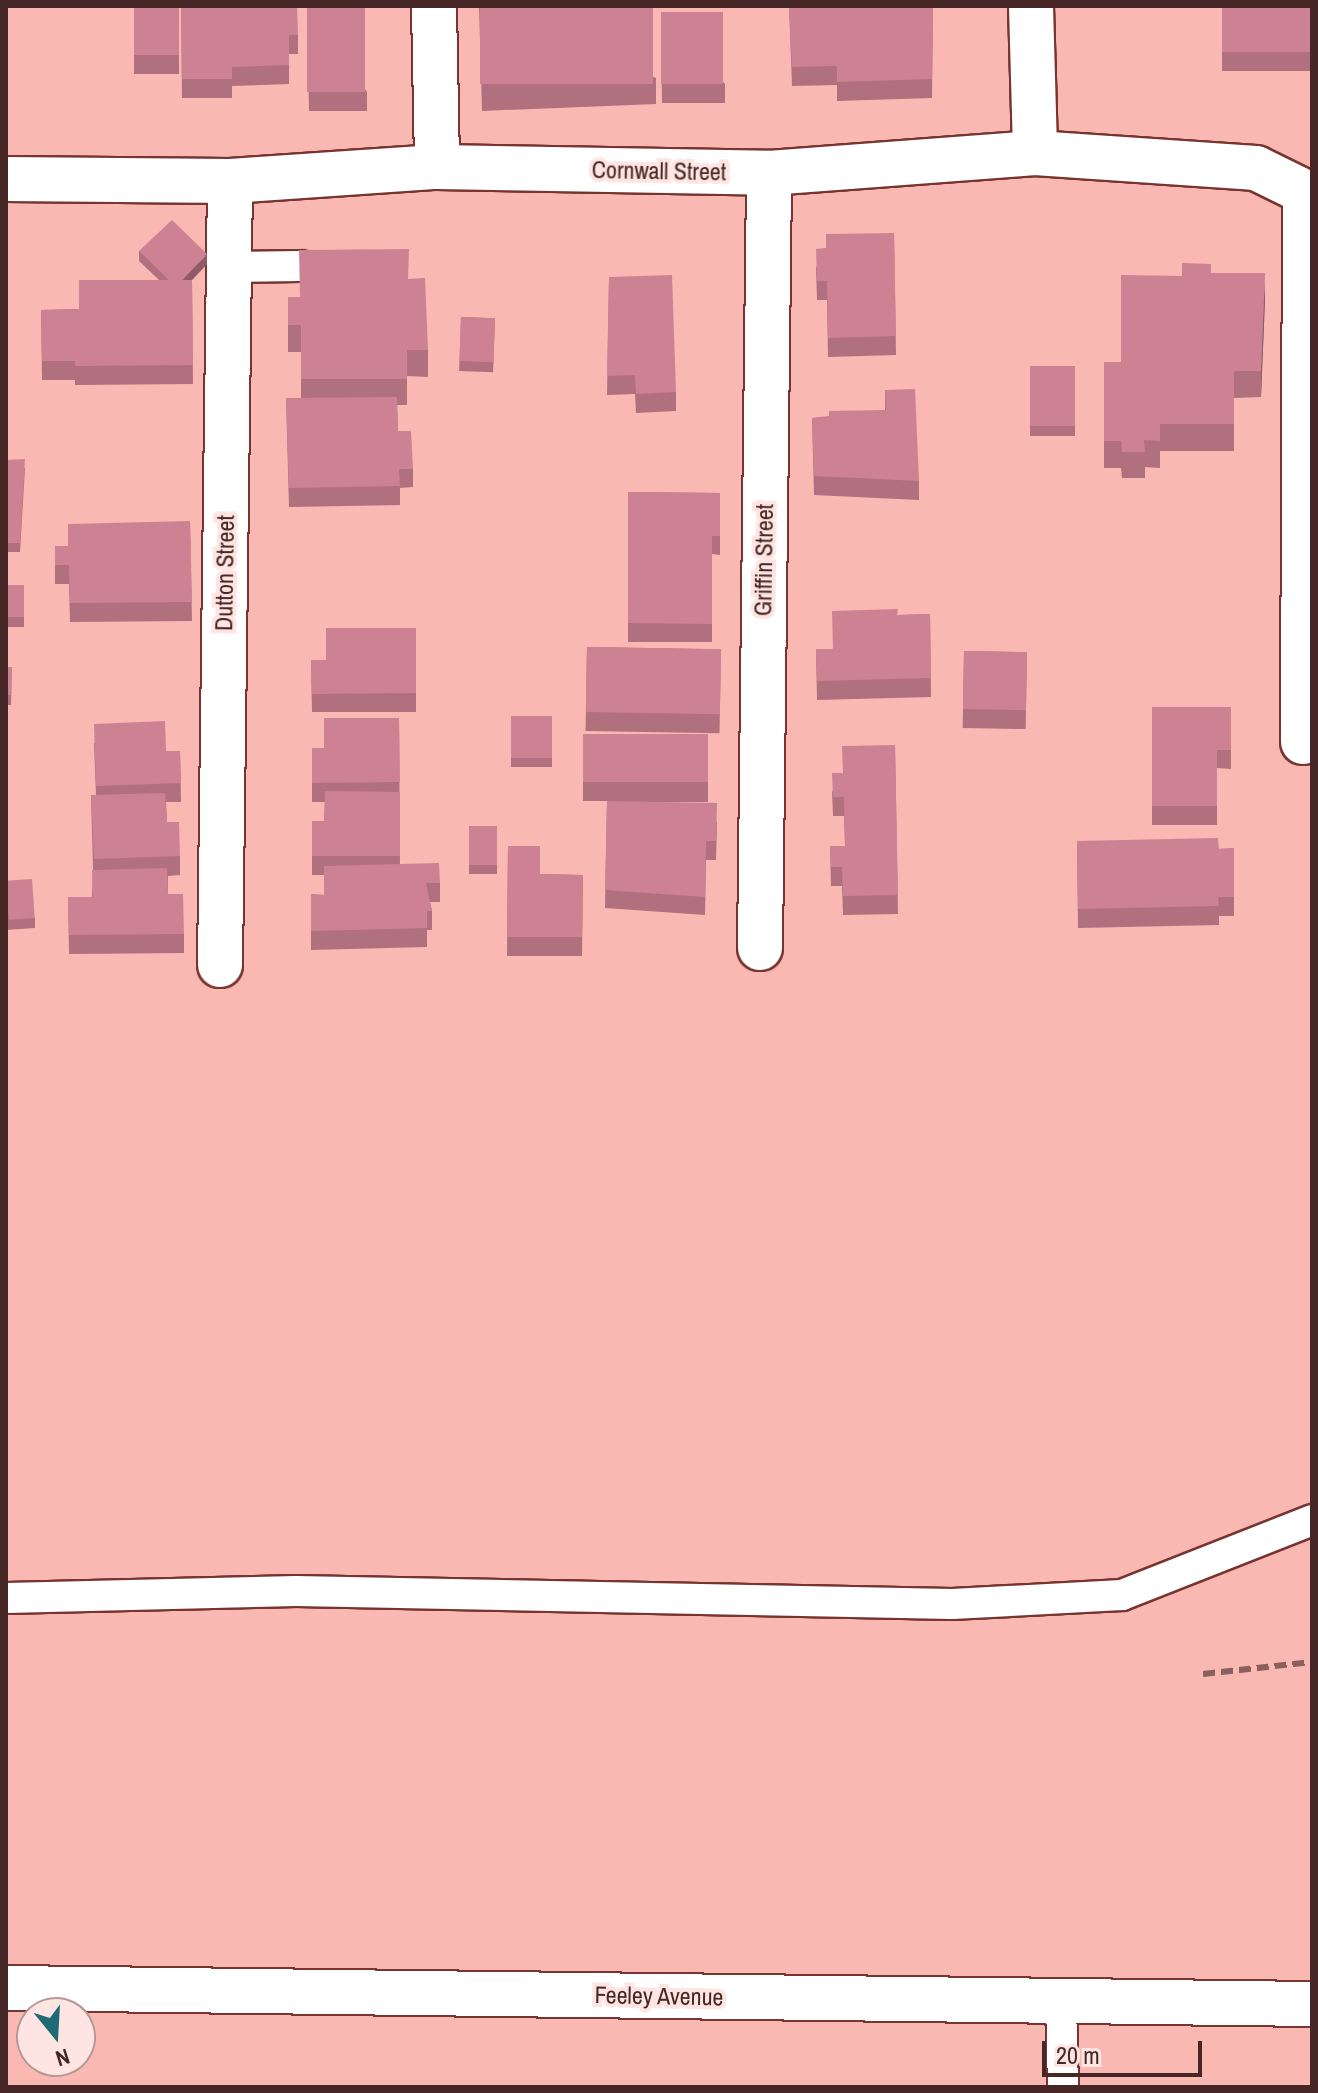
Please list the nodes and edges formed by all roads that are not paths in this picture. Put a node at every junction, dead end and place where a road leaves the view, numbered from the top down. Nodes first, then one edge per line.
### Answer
1 (434, 6) edge
2 (1031, 6) edge
3 (1035, 153) junction
4 (437, 167) junction
5 (769, 173) junction
6 (6, 179) edge
7 (230, 181) junction
8 (301, 266) edge
9 (229, 267) junction
10 (1303, 742) dead end
11 (760, 948) dead end
12 (220, 965) dead end
13 (1312, 1520) edge
14 (6, 1598) edge
15 (6, 1988) edge
16 (1061, 2001) junction
17 (1312, 2004) edge
18 (1063, 2087) edge

1 - 4 street
2 - 3 street
3 - 5 street, Cornwall Street
3 - 10 street, Cornwall Street
4 - 5 street, Cornwall Street
4 - 7 street, Cornwall Street
5 - 11 street, Griffin Street
6 - 7 street, Cornwall Street
7 - 9 street, Dutton Street
8 - 9 lane
9 - 12 street, Dutton Street
13 - 14 lane
15 - 16 street, Feeley Avenue
16 - 17 street, Feeley Avenue
16 - 18 lane

